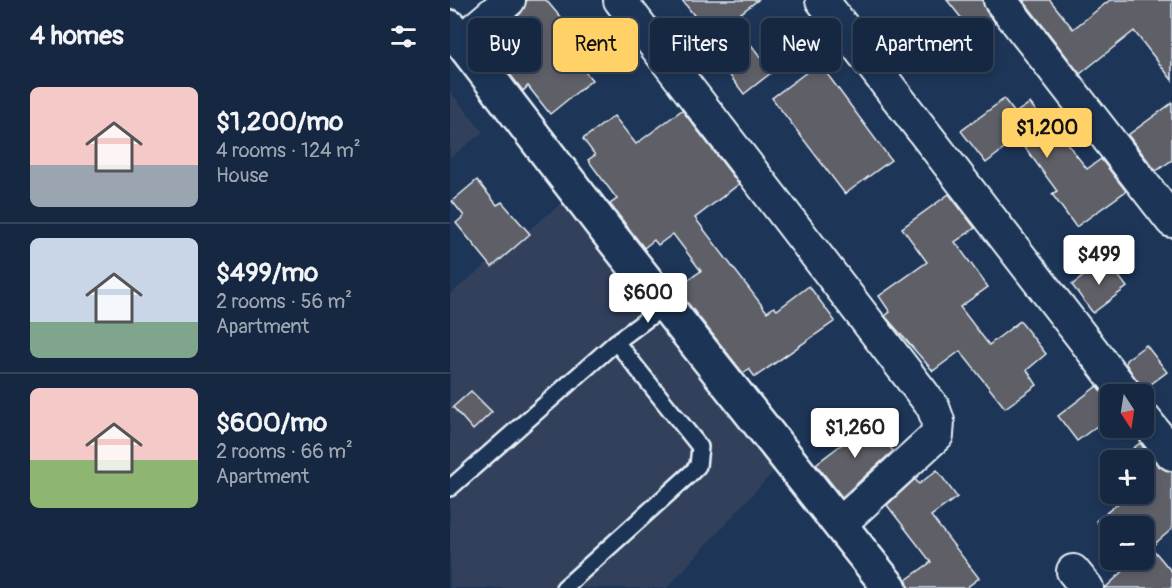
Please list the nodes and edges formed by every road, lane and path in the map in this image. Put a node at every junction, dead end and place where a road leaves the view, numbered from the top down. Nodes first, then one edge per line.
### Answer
1 (509, 0) edge
2 (620, 0) edge
3 (822, 0) edge
4 (1000, 0) edge
5 (453, 38) edge
6 (1172, 221) edge
7 (666, 305) junction
8 (616, 342) junction
9 (1118, 384) edge
10 (1154, 431) edge
11 (1172, 454) edge
12 (450, 488) edge
13 (840, 524) junction
14 (564, 588) edge
15 (890, 588) edge

1 - 5 street
2 - 13 street
3 - 9 street
4 - 6 street
5 - 7 street
7 - 8 lane
7 - 13 street
8 - 12 lane
8 - 14 lane
10 - 11 street
13 - 15 street

